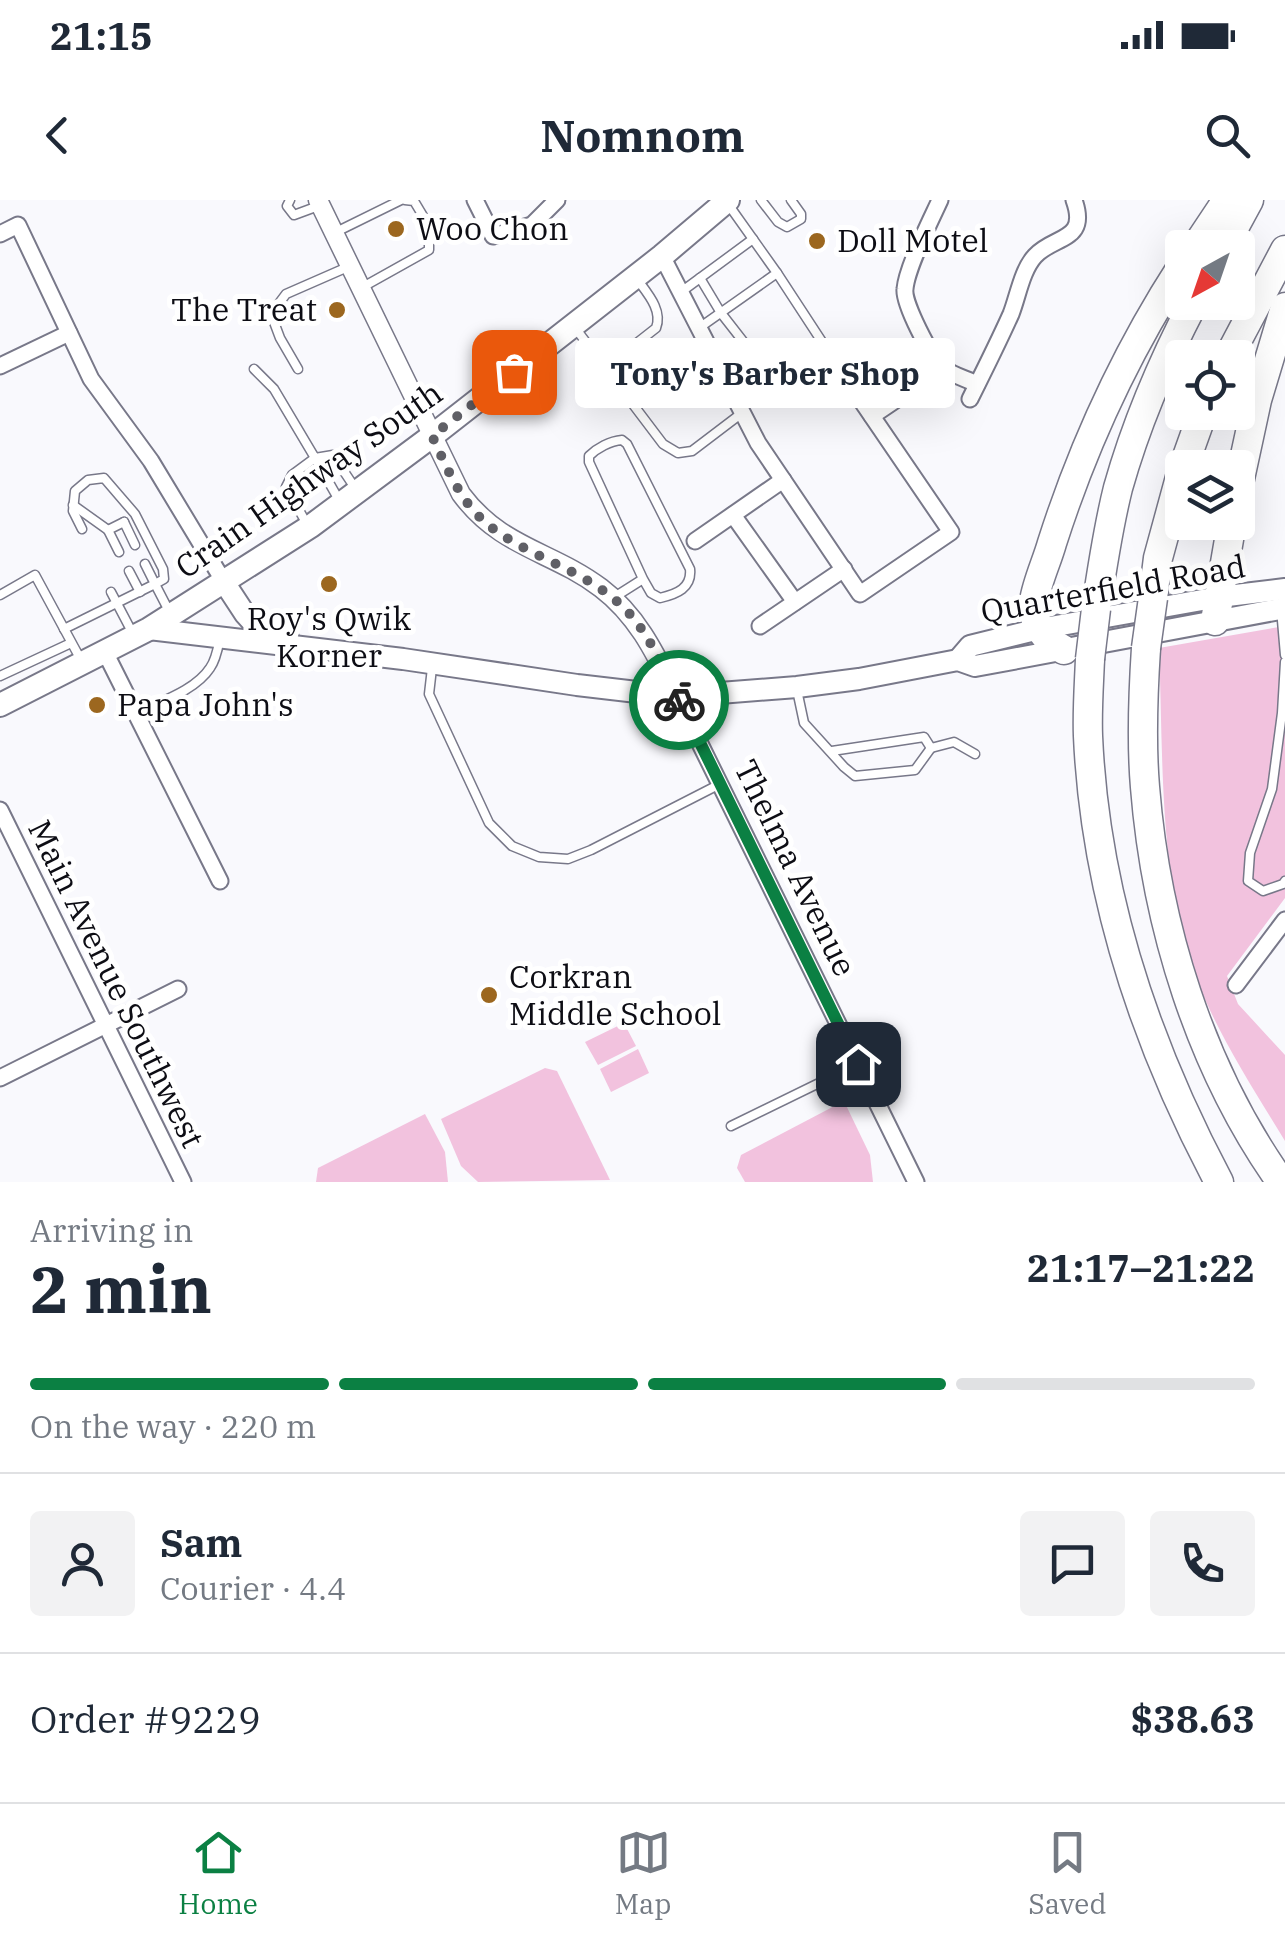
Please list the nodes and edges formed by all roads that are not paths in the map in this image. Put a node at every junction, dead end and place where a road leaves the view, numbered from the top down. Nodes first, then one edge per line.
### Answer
1 (290, 200) edge
2 (403, 200) edge
3 (475, 200) edge
4 (558, 200) edge
5 (726, 200) edge
6 (762, 200) edge
7 (791, 200) edge
8 (940, 200) edge
9 (1074, 200) edge
10 (1227, 200) edge
11 (1249, 200) edge
12 (320, 202) edge
13 (1206, 230) edge
14 (1233, 230) edge
15 (334, 233) junction
16 (0, 234) edge
17 (753, 239) junction
18 (1285, 250) edge
19 (662, 256) junction
20 (350, 266) junction
21 (777, 274) junction
22 (636, 277) junction
23 (700, 278) junction
24 (361, 288) junction
25 (680, 292) junction
26 (1165, 296) edge
27 (1285, 307) edge
28 (722, 313) junction
29 (1185, 320) edge
30 (573, 326) junction
31 (699, 328) junction
32 (68, 333) junction
33 (1238, 340) edge
34 (0, 366) edge
35 (605, 368) junction
36 (943, 368) junction
37 (254, 369) dead end
38 (298, 369) dead end
39 (850, 384) dead end
40 (742, 413) junction
41 (872, 416) junction
42 (432, 436) junction
43 (1246, 450) edge
44 (314, 458) junction
45 (783, 480) junction
46 (349, 498) junction
47 (73, 506) junction
48 (135, 514) junction
49 (734, 515) junction
50 (124, 522) junction
51 (310, 528) junction
52 (82, 529) dead end
53 (108, 530) junction
54 (1165, 533) edge
55 (1229, 540) edge
56 (696, 541) dead end
57 (135, 544) dead end
58 (118, 552) dead end
59 (144, 564) dead end
60 (844, 569) junction
61 (129, 571) dead end
62 (643, 579) junction
63 (224, 582) junction
64 (155, 584) junction
65 (111, 592) dead end
66 (140, 592) junction
67 (0, 595) edge
68 (612, 598) junction
69 (794, 602) junction
70 (1284, 602) edge
71 (118, 603) junction
72 (1217, 609) junction
73 (171, 615) junction
74 (760, 626) dead end
75 (64, 630) junction
76 (1039, 630) junction
77 (142, 632) junction
78 (220, 637) junction
79 (318, 648) junction
80 (104, 652) junction
81 (77, 653) junction
82 (1077, 654) junction
83 (1285, 658) edge
84 (958, 660) junction
85 (433, 663) junction
86 (0, 676) edge
87 (1284, 678) edge
88 (796, 688) junction
89 (676, 695) junction
90 (0, 705) edge
91 (136, 714) junction
92 (1283, 717) edge
93 (931, 748) junction
94 (832, 752) junction
95 (975, 754) dead end
96 (1280, 760) edge
97 (720, 784) junction
98 (0, 810) edge
99 (220, 882) dead end
100 (1285, 882) edge
101 (1285, 920) edge
102 (1236, 985) dead end
103 (178, 989) dead end
104 (106, 1026) junction
105 (858, 1064) junction
106 (0, 1078) edge
107 (1234, 1104) junction
108 (731, 1126) dead end
109 (1285, 1176) edge
110 (183, 1182) edge
111 (916, 1182) edge
112 (1220, 1182) edge
113 (1281, 1182) edge

1 - 12 lane
2 - 15 lane
2 - 24 lane
3 - 4 street
5 - 17 lane
5 - 19 main road, Crain Highway South
6 - 7 lane
8 - 36 street
9 - 36 street
10 - 13 highway
11 - 14 highway
12 - 15 street, Thelma Avenue
15 - 20 street, Thelma Avenue
16 - 32 street
17 - 21 lane
17 - 23 lane
18 - 33 highway
19 - 22 main road, Crain Highway South
19 - 25 street
20 - 24 street, Thelma Avenue
20 - 38 lane
21 - 28 lane
21 - 28 lane
22 - 30 main road, Crain Highway South
22 - 35 lane
23 - 25 lane
23 - 28 lane
24 - 42 street, Thelma Avenue
25 - 31 street
26 - 76 highway
27 - 43 highway
28 - 31 lane
29 - 82 highway, bridge
30 - 35 lane
30 - 42 main road, Crain Highway South
31 - 40 street
32 - 34 street
32 - 63 street
35 - 40 lane
36 - 41 street
37 - 44 lane
39 - 41 street
40 - 45 street
41 - 60 street
42 - 46 main road, Crain Highway South
42 - 68 street, Thelma Avenue
44 - 46 lane
44 - 46 lane
44 - 51 lane
45 - 49 street
45 - 60 street
46 - 51 main road, Crain Highway South
47 - 48 lane
47 - 52 lane
47 - 53 lane
48 - 50 lane
48 - 64 lane
49 - 56 street
49 - 69 street
50 - 53 lane
50 - 57 lane
51 - 63 main road, Crain Highway South
53 - 58 lane
54 - 107 highway, bridge
55 - 72 highway
59 - 64 lane
60 - 69 street
61 - 66 lane
62 - 62 lane
62 - 68 lane
63 - 73 main road, Crain Highway South
63 - 79 main road, Quarterfield Road
64 - 66 lane
64 - 73 lane
65 - 71 lane
66 - 71 lane
67 - 75 lane
68 - 89 street, Thelma Avenue
69 - 74 street
70 - 72 main road, Quarterfield Road
70 - 83 lane
71 - 75 lane
71 - 77 lane
72 - 76 main road, Quarterfield Road
72 - 82 main road, Quarterfield Road
73 - 77 main road, Crain Highway South
75 - 81 lane
76 - 82 highway
76 - 84 main road, Quarterfield Road
77 - 78 main road, Quarterfield Road
77 - 80 main road, Crain Highway South
78 - 79 main road, Quarterfield Road
78 - 91 lane
79 - 85 main road, Quarterfield Road
80 - 81 main road, Crain Highway South
80 - 91 street
81 - 86 lane
81 - 90 main road, Crain Highway South
82 - 84 main road, Quarterfield Road
82 - 112 highway
83 - 87 lane
84 - 88 main road, Quarterfield Road
85 - 89 main road, Quarterfield Road
85 - 97 lane
87 - 92 lane
88 - 89 main road, Quarterfield Road
88 - 94 lane
89 - 97 street, Thelma Avenue
91 - 99 street
92 - 96 lane
93 - 94 lane
93 - 94 lane
93 - 95 lane
96 - 100 lane
97 - 105 street, Thelma Avenue
98 - 104 street, Main Avenue Southwest
101 - 102 street
103 - 104 street
104 - 106 street
104 - 110 street, Main Avenue Southwest
105 - 108 lane
105 - 111 street, Thelma Avenue
107 - 109 highway
107 - 113 highway

